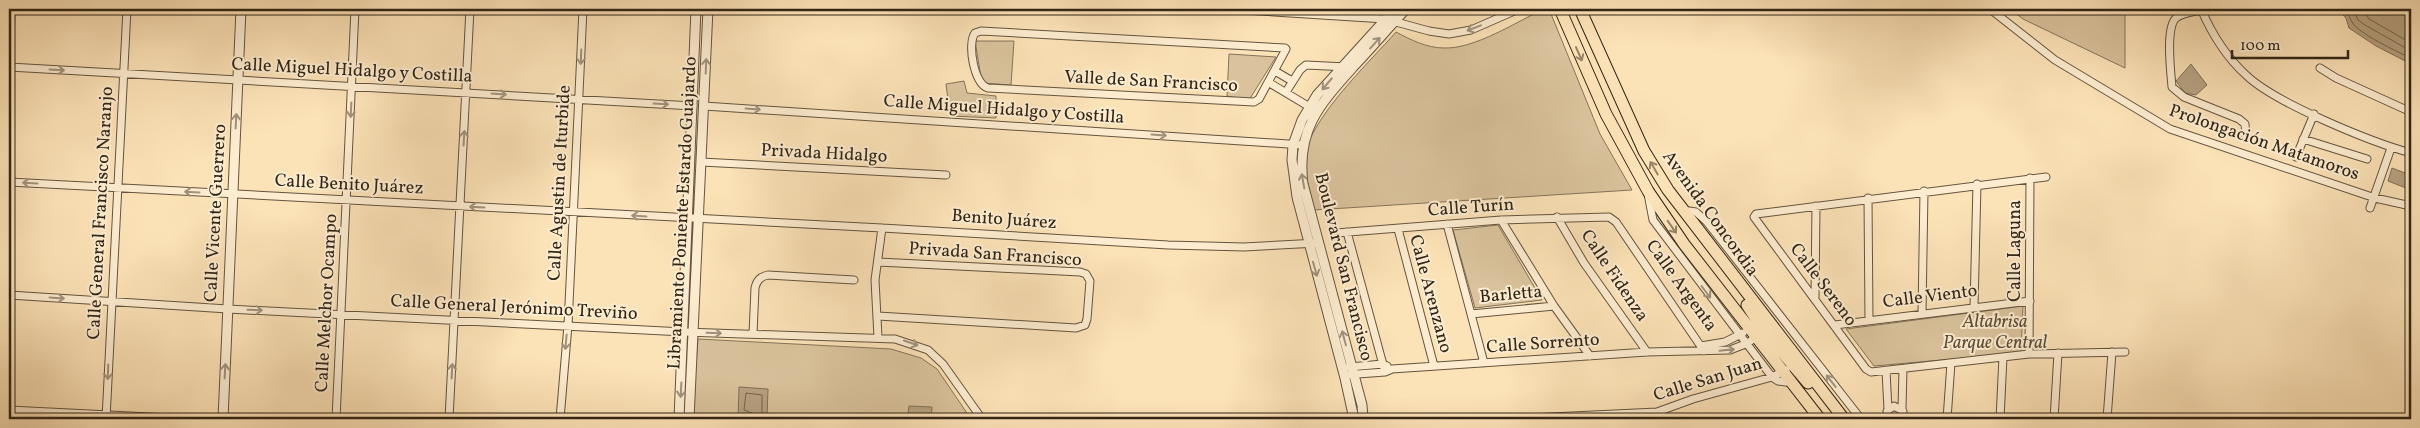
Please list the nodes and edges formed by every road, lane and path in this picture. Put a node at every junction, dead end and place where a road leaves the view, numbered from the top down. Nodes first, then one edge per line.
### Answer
1 (11, 9) edge
2 (127, 9) edge
3 (241, 9) edge
4 (355, 9) edge
5 (470, 9) edge
6 (583, 9) edge
7 (696, 9) edge
8 (708, 9) edge
9 (1227, 9) edge
10 (1395, 9) edge
11 (1406, 9) edge
12 (1519, 9) edge
13 (1560, 9) edge
14 (1576, 9) edge
15 (1580, 9) edge
16 (1990, 9) edge
17 (2202, 9) edge
18 (1389, 21) junction
19 (1342, 66) junction
20 (9, 67) edge
21 (1353, 68) junction
22 (2320, 68) dead end
23 (1275, 72) junction
24 (124, 73) junction
25 (1608, 73) junction
26 (238, 79) junction
27 (9, 80) edge
28 (1292, 81) junction
29 (1268, 82) junction
30 (352, 85) junction
31 (466, 92) junction
32 (1286, 92) junction
33 (579, 100) junction
34 (693, 106) junction
35 (704, 106) junction
36 (1313, 109) junction
37 (2411, 112) edge
38 (2314, 114) junction
39 (2246, 137) dead end
40 (2303, 139) junction
41 (1298, 145) junction
42 (2391, 148) junction
43 (2411, 153) edge
44 (2296, 157) dead end
45 (2367, 159) dead end
46 (701, 162) junction
47 (946, 174) dead end
48 (2046, 176) dead end
49 (2030, 178) junction
50 (9, 182) edge
51 (1977, 184) junction
52 (117, 188) junction
53 (1648, 191) junction
54 (1924, 191) junction
55 (233, 194) junction
56 (1868, 198) junction
57 (2374, 198) junction
58 (346, 200) junction
59 (460, 206) junction
60 (1816, 206) junction
61 (2411, 206) edge
62 (2370, 208) dead end
63 (1682, 210) junction
64 (574, 213) junction
65 (1557, 217) junction
66 (1609, 217) joint
67 (688, 219) junction
68 (698, 219) junction
69 (1502, 220) junction
70 (1447, 224) junction
71 (882, 228) junction
72 (1398, 229) junction
73 (1347, 232) junction
74 (1336, 233) dead end
75 (1318, 243) junction
76 (1308, 245) junction
77 (878, 262) junction
78 (1734, 279) junction
79 (854, 280) dead end
80 (9, 296) edge
81 (1815, 298) junction
82 (1729, 299) junction
83 (2030, 301) junction
84 (111, 302) junction
85 (1554, 306) junction
86 (1718, 306) junction
87 (1974, 307) junction
88 (228, 309) junction
89 (1922, 313) junction
90 (342, 314) junction
91 (1471, 314) junction
92 (878, 316) junction
93 (455, 320) junction
94 (1869, 320) junction
95 (568, 325) junction
96 (1835, 325) junction
97 (684, 332) junction
98 (694, 332) junction
99 (1753, 333) junction
100 (753, 334) junction
101 (878, 337) junction
102 (1701, 349) junction
103 (1807, 350) junction
104 (1647, 352) junction
105 (2112, 352) junction
106 (2125, 352) dead end
107 (2058, 353) junction
108 (2029, 354) junction
109 (1590, 356) junction
110 (2003, 357) junction
111 (1484, 363) junction
112 (1950, 363) junction
113 (1383, 364) junction
114 (1434, 366) junction
115 (1792, 366) junction
116 (1903, 369) junction
117 (1388, 370) junction
118 (1348, 371) junction
119 (1886, 371) junction
120 (1772, 377) junction
121 (1793, 383) junction
122 (1902, 408) junction
123 (1888, 409) junction
124 (9, 410) edge
125 (1657, 412) junction
126 (1558, 417) edge
127 (106, 418) edge
128 (190, 419) edge
129 (223, 419) edge
130 (336, 419) edge
131 (449, 419) edge
132 (560, 419) edge
133 (679, 419) edge
134 (689, 419) edge
135 (982, 419) edge
136 (1354, 419) edge
137 (1364, 419) edge
138 (1509, 419) edge
139 (1663, 419) edge
140 (1820, 419) edge
141 (1844, 419) edge
142 (1861, 419) edge
143 (1886, 419) edge
144 (1903, 419) edge
145 (1947, 419) edge
146 (2000, 419) edge
147 (2054, 419) edge
148 (2107, 419) edge

1 - 20 street
2 - 24 street, Calle General Francisco Naranjo
3 - 26 street, Calle Vicente Guerrero
4 - 30 street, Calle Melchor Ocampo
5 - 31 street
6 -> 33 street, Calle Agustin de Iturbide
7 - 34 street, Libramiento Poniente Estardo Guajardo
35 -> 8 street, Libramiento Poniente Estardo Guajardo
9 - 18 street
10 - 18 street, Boulevard San Francisco
11 - 18 street, Boulevard San Francisco
12 -> 18 street
13 -> 53 main road, Avenida Concordia
14 - 25 main road
15 - 25 main road, Avenida Concordia
16 - 57 street, Prolongación Matamoros
17 - 38 street
17 - 39 street
18 - 19 street, Boulevard San Francisco
21 -> 18 street, Boulevard San Francisco
19 - 21 street
19 - 28 street
19 -> 36 street, Boulevard San Francisco
20 -> 24 street, Calle Miguel Hidalgo y Costilla
20 - 27 street
21 - 36 street, Boulevard San Francisco
22 - 37 street
23 - 28 street
23 - 29 street, Valle de San Francisco
23 - 29 street, Valle de San Francisco
24 - 26 street, Calle Miguel Hidalgo y Costilla
24 - 52 street, Calle General Francisco Naranjo
63 -> 25 main road, Avenida Concordia
26 - 30 street, Calle Miguel Hidalgo y Costilla
55 -> 26 street, Calle Vicente Guerrero
28 - 32 street
29 - 32 street
30 - 31 street, Calle Miguel Hidalgo y Costilla
30 -> 58 street, Calle Melchor Ocampo
31 -> 33 street, Calle Miguel Hidalgo y Costilla
59 -> 31 street
32 - 36 street
33 -> 34 street, Calle Miguel Hidalgo y Costilla
33 - 64 street, Calle Agustin de Iturbide
34 - 67 street, Libramiento Poniente Estardo Guajardo
35 -> 41 street, Calle Miguel Hidalgo y Costilla
35 - 46 street, Libramiento Poniente Estardo Guajardo
36 - 41 street, Boulevard San Francisco
38 - 40 street
38 - 42 street
40 - 44 street
40 - 45 street
75 -> 41 street, Boulevard San Francisco
41 - 76 street, Boulevard San Francisco
42 - 43 street
42 - 57 street
46 - 47 street, Privada Hidalgo
46 - 68 street, Libramiento Poniente Estardo Guajardo
48 - 49 street
49 - 51 street
49 - 83 street, Calle Laguna
52 -> 50 street, Calle Benito Juárez
51 - 54 street
51 - 87 street
55 -> 52 street, Calle Benito Juárez
52 - 84 street, Calle General Francisco Naranjo
53 -> 82 main road, Avenida Concordia
53 -> 86 street
54 - 56 street
54 - 89 street
55 - 58 street, Calle Benito Juárez
55 - 88 street, Calle Vicente Guerrero
56 - 60 street
56 - 94 street
57 - 61 street, Prolongación Matamoros
57 - 62 street
58 - 59 street, Calle Benito Juárez
58 - 90 street, Calle Melchor Ocampo
64 -> 59 street, Calle Benito Juárez
59 - 93 street
60 - 81 street
60 - 81 street, Calle Sereno
63 - 78 main road, Avenida Concordia
63 - 103 street
67 -> 64 street, Calle Benito Juárez
64 - 95 street, Calle Agustin de Iturbide
65 - 66 street, Calle Turín
65 - 69 street, Calle Turín
65 - 104 street, Calle Fidenza
66 - 102 street, Calle Argenta
67 - 68 street, Benito Juárez
67 - 97 street, Libramiento Poniente Estardo Guajardo
68 - 71 street, Benito Juárez
68 - 98 street, Libramiento Poniente Estardo Guajardo
69 - 70 street, Calle Turín
69 - 85 street
70 - 72 street, Calle Turín
70 - 91 street
71 - 76 street, Benito Juárez
71 - 77 street
72 - 73 street, Calle Turín
72 - 114 street, Calle Arenzano
73 - 74 street, Calle Turín
73 - 113 street
75 - 76 street, Benito Juárez
118 -> 75 street, Boulevard San Francisco
76 -> 118 street, Boulevard San Francisco
77 - 92 street
77 - 92 street, Privada San Francisco
78 - 99 main road
78 - 115 main road, Avenida Concordia
79 - 100 street
80 -> 84 street, Calle General Jerónimo Treviño
81 - 96 street, Calle Sereno
82 - 86 street
82 - 99 main road, Avenida Concordia
83 - 87 street, Calle Viento
83 - 108 street, Calle Laguna
84 - 88 street, Calle General Jerónimo Treviño
84 -> 127 street, Calle General Francisco Naranjo
85 - 91 street, Barletta
85 - 109 street
86 - 99 street
87 - 89 street, Calle Viento
88 -> 90 street, Calle General Jerónimo Treviño
129 -> 88 street, Calle Vicente Guerrero
89 - 94 street, Calle Viento
90 - 93 street, Calle General Jerónimo Treviño
90 - 130 street, Calle Melchor Ocampo
91 - 111 street
92 - 101 street
93 - 95 street, Calle General Jerónimo Treviño
131 -> 93 street
94 - 96 street, Calle Viento
95 - 97 street, Calle General Jerónimo Treviño
95 -> 132 street, Calle Agustin de Iturbide
96 - 119 street, Calle Sereno
97 - 98 street, Calle General Jerónimo Treviño
97 -> 133 street, Libramiento Poniente Estardo Guajardo
98 -> 100 street, Calle General Jerónimo Treviño
98 - 134 street, Libramiento Poniente Estardo Guajardo
99 - 102 street, Calle Argenta
99 - 115 main road
99 - 120 street
100 - 101 street, Calle General Jerónimo Treviño
101 -> 135 street, Calle General Jerónimo Treviño
102 - 104 street, Calle Sorrento
103 - 115 street
142 -> 103 street
104 - 109 street, Calle Sorrento
105 - 106 street
105 - 107 street
105 - 148 street
107 - 108 street
107 - 147 street
108 - 110 street
109 - 111 street, Calle Sorrento
110 - 112 street
110 - 146 street
111 - 114 street, Calle Sorrento
112 - 116 street
112 - 145 street
113 - 117 street
113 - 118 street
114 - 117 street, Calle Sorrento
115 - 120 street, Calle San Juan
115 - 121 main road, Avenida Concordia
115 - 141 main road, Avenida Concordia
116 - 119 street
116 - 122 street
117 - 118 street, Calle Sorrento
118 - 136 street, Boulevard San Francisco
118 - 137 street, Boulevard San Francisco
119 - 123 street
120 - 121 street
120 - 125 street, Calle San Juan
121 - 140 main road, Avenida Concordia
122 - 123 street
122 - 144 street
123 - 143 street
124 - 127 street
125 - 126 street, Calle San Juan
125 - 139 street
126 - 138 street, Calle San Juan
127 - 128 street

